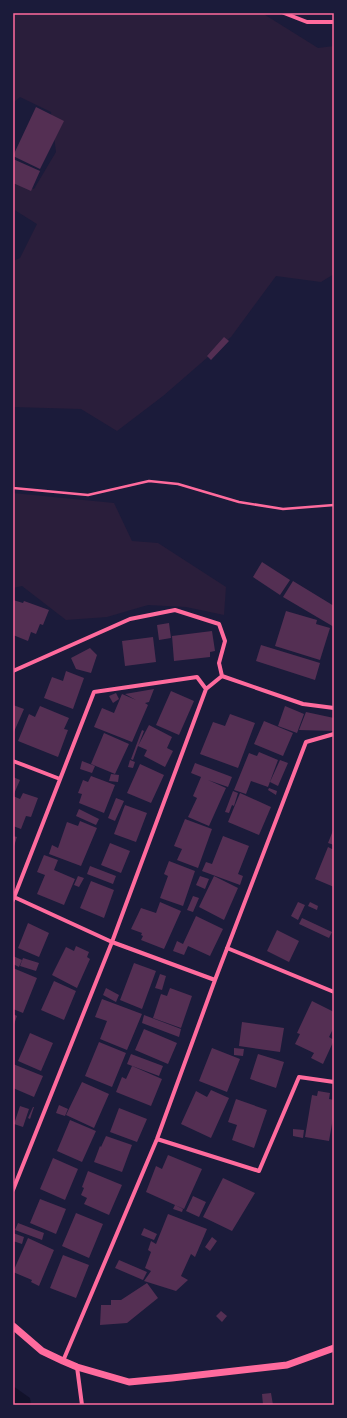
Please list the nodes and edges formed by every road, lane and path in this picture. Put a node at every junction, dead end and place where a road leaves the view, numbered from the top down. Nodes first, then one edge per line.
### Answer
1 (284, 13) edge
2 (334, 22) edge
3 (13, 488) edge
4 (334, 505) edge
5 (13, 671) edge
6 (222, 676) junction
7 (206, 689) junction
8 (334, 708) edge
9 (334, 734) edge
10 (13, 761) edge
11 (60, 779) junction
12 (14, 899) edge
13 (112, 942) junction
14 (227, 948) junction
15 (215, 980) junction
16 (334, 992) edge
17 (334, 1082) edge
18 (157, 1139) junction
19 (13, 1190) edge
20 (13, 1326) edge
21 (334, 1348) edge
22 (63, 1361) junction
23 (77, 1367) junction
24 (82, 1405) edge

1 - 2 street
3 - 4 path
5 - 6 street
6 - 7 street
6 - 8 street
7 - 11 street
7 - 13 street
9 - 14 street
10 - 11 street
11 - 12 street
12 - 13 street
13 - 15 street
13 - 19 street
14 - 15 street
14 - 16 street
15 - 18 street
17 - 18 street
18 - 22 street
20 - 22 street
21 - 23 street
22 - 23 street
23 - 24 street

